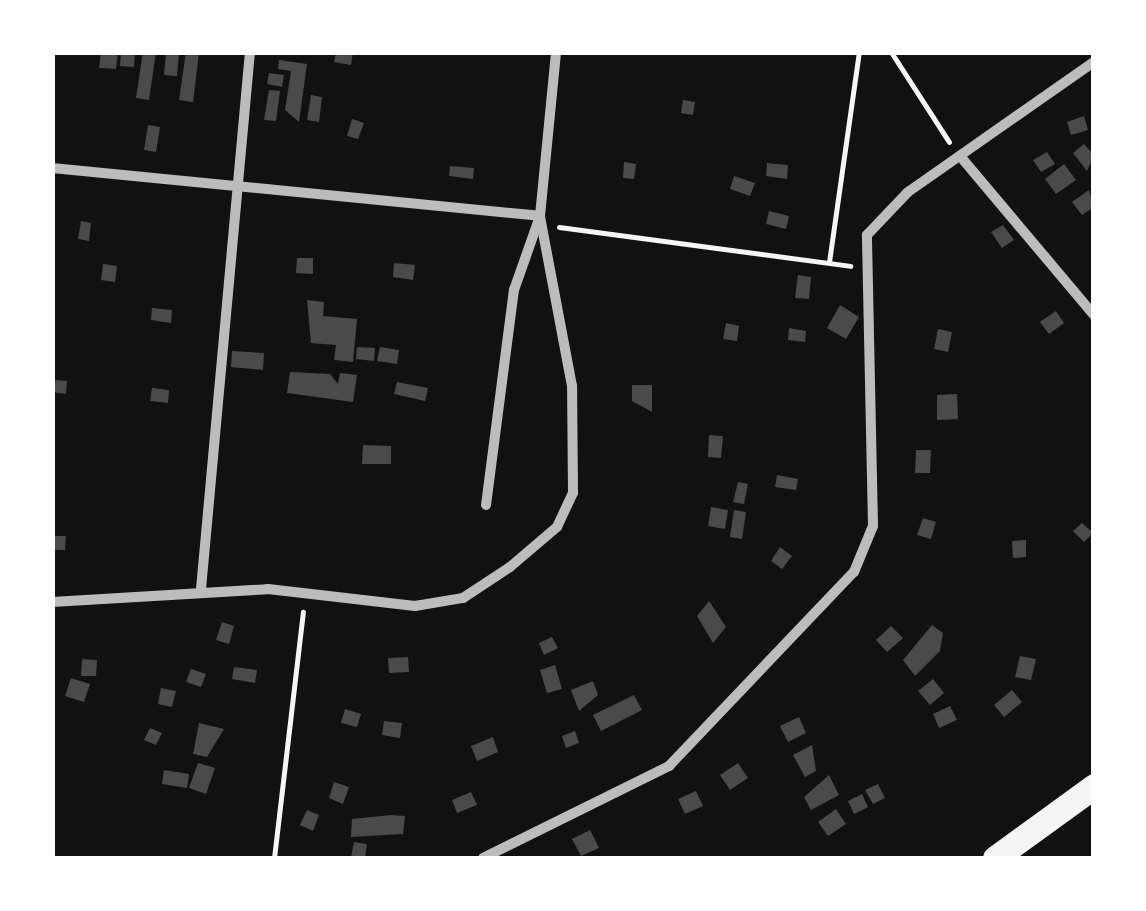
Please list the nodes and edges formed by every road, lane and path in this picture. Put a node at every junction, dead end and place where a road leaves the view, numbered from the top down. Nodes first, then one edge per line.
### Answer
1 (250, 52) edge
2 (556, 52) edge
3 (860, 52) edge
4 (891, 52) edge
5 (1094, 62) edge
6 (960, 156) junction
7 (52, 168) edge
8 (238, 193) junction
9 (540, 216) junction
10 (829, 263) junction
11 (868, 268) junction
12 (1094, 316) edge
13 (486, 505) dead end
14 (201, 589) junction
15 (305, 594) junction
16 (52, 602) edge
17 (1094, 786) edge
18 (274, 858) edge
19 (483, 858) edge
20 (995, 858) edge

1 - 8 street
2 - 9 street
3 - 10 path
4 - 6 path
5 - 6 street
6 - 11 street
6 - 12 street
7 - 8 street
8 - 9 street
8 - 14 street
9 - 10 path
9 - 13 street
9 - 15 street
10 - 11 path
11 - 19 street
14 - 15 street
14 - 16 street
15 - 18 path
17 - 20 main road

